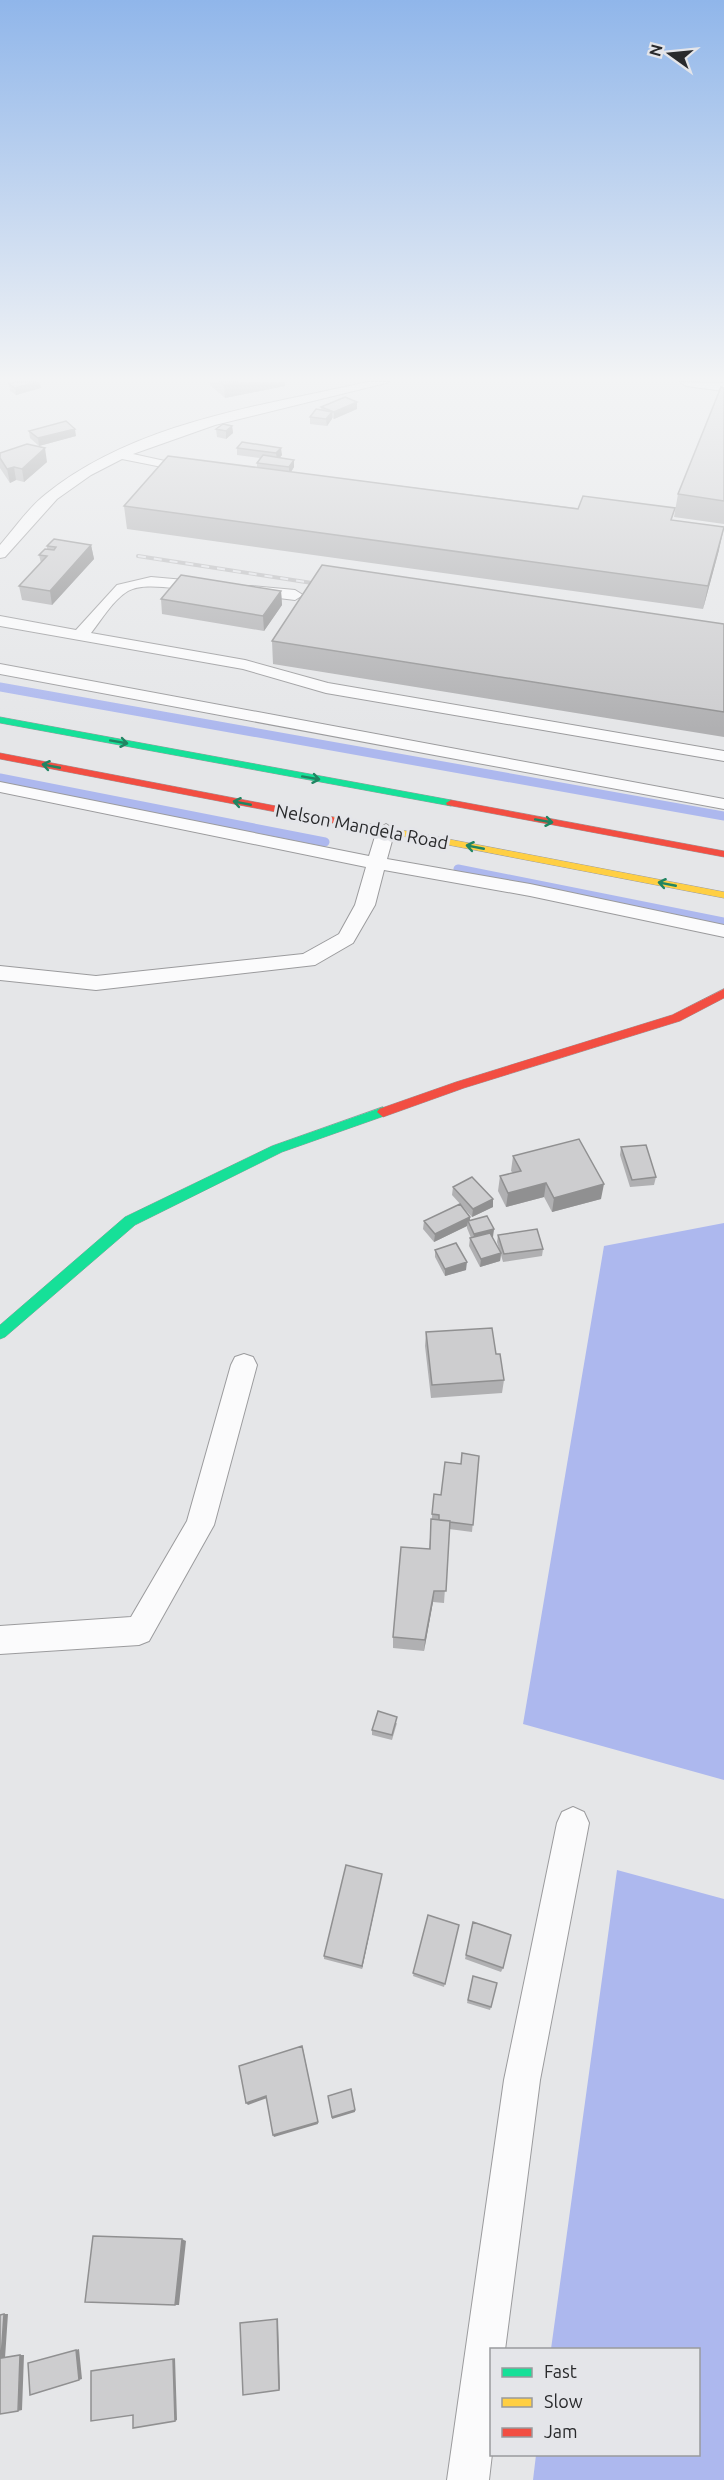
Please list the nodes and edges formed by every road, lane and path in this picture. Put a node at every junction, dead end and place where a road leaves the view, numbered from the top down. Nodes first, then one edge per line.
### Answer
1 (50, 498) edge
2 (0, 554) edge
3 (295, 596) dead end
4 (0, 621) edge
5 (81, 634) junction
6 (0, 669) edge
7 (0, 720) edge
8 (0, 756) edge
9 (724, 756) edge
10 (0, 787) edge
11 (724, 804) edge
12 (386, 830) junction
13 (724, 854) edge
14 (376, 863) junction
15 (724, 896) edge
16 (724, 931) edge
17 (0, 973) edge
18 (724, 993) edge
19 (0, 1333) edge
20 (244, 1365) dead end
21 (0, 1640) edge
22 (573, 1823) dead end
23 (468, 2480) edge

1 - 2 lane
3 - 5 lane
4 - 5 lane
5 - 9 lane
6 - 11 lane
7 -> 13 main road, Nelson Mandela Road
12 -> 8 main road, Nelson Mandela Road
10 - 14 lane
12 - 14 lane
15 -> 12 main road, Nelson Mandela Road
14 - 16 lane
14 - 17 lane
18 - 19 main road
20 - 21 lane
22 - 23 lane

